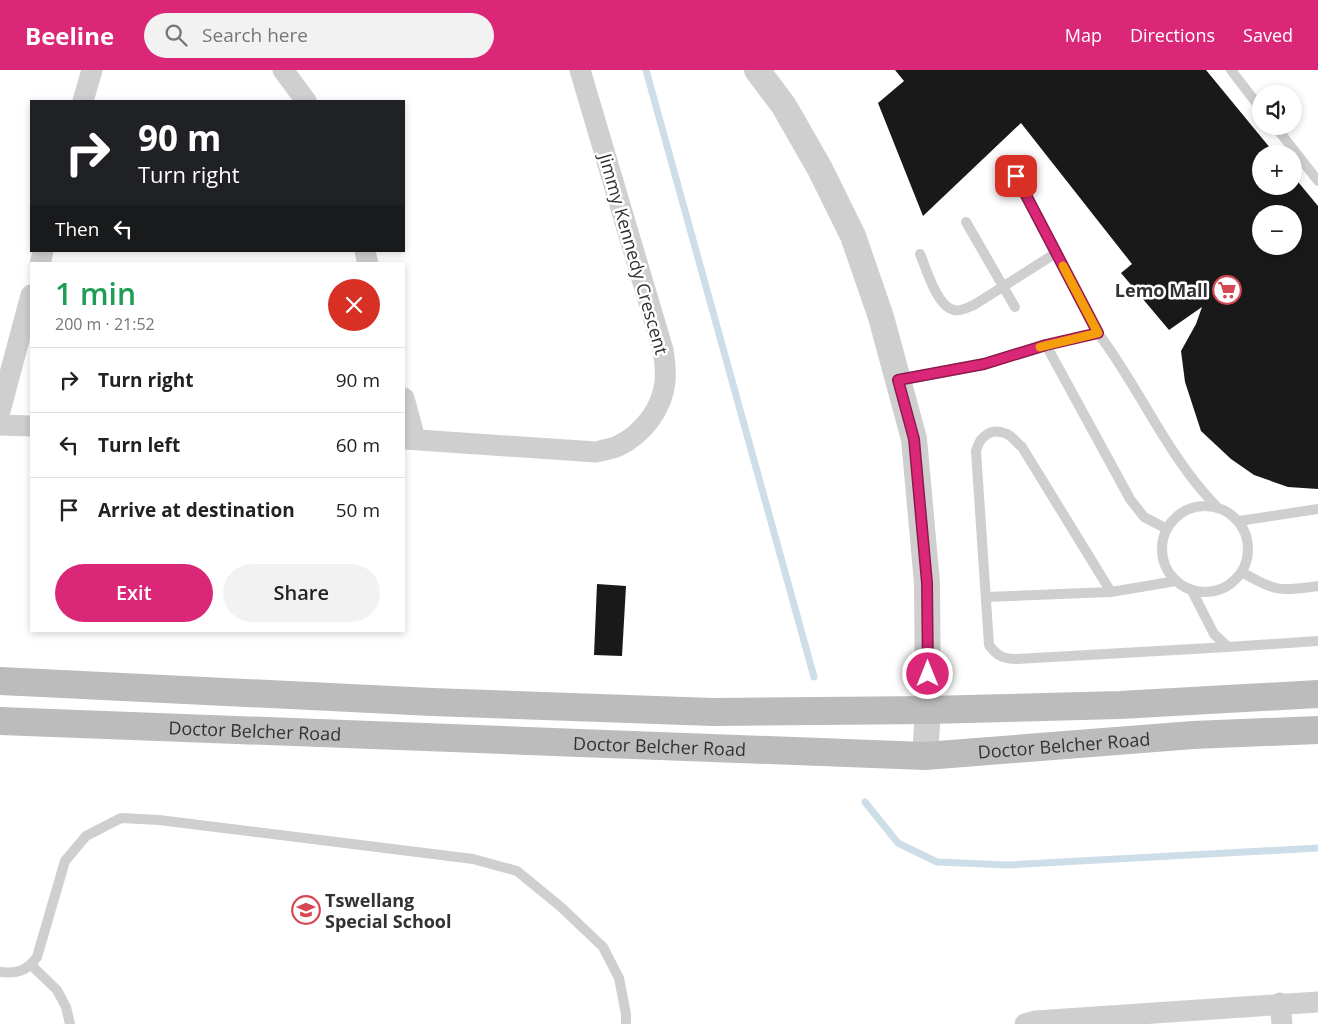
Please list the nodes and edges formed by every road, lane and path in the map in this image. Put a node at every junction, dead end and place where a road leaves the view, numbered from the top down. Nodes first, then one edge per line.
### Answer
1 (92, 70) edge
2 (283, 70) edge
3 (580, 70) edge
4 (757, 70) edge
5 (1231, 70) edge
6 (1252, 97) edge
7 (83, 100) edge
8 (305, 100) edge
9 (1282, 135) edge
10 (1016, 176) dead end
11 (1318, 181) edge
12 (966, 222) dead end
13 (1056, 253) junction
14 (920, 254) dead end
15 (1002, 286) junction
16 (30, 299) edge
17 (1015, 307) dead end
18 (1098, 333) junction
19 (1046, 345) junction
20 (898, 380) junction
21 (405, 406) edge
22 (0, 411) edge
23 (0, 425) edge
24 (30, 426) edge
25 (409, 439) edge
26 (1217, 507) junction
27 (1318, 509) edge
28 (1239, 521) junction
29 (1167, 529) junction
30 (1242, 572) junction
31 (1176, 581) junction
32 (1318, 586) edge
33 (1192, 591) junction
34 (1111, 592) junction
35 (986, 597) junction
36 (1318, 641) edge
37 (1228, 648) junction
38 (0, 681) edge
39 (1318, 694) edge
40 (928, 710) junction
41 (0, 721) edge
42 (1318, 730) edge
43 (925, 756) junction
44 (31, 965) junction
45 (0, 972) edge
46 (1318, 1002) edge
47 (1281, 1014) edge
48 (70, 1024) edge
49 (626, 1024) edge
50 (1025, 1024) edge

1 - 7 street
2 - 8 street
3 - 25 street, Jimmy Kennedy Crescent
4 - 20 street
5 - 6 lane
9 - 11 lane
10 - 13 lane
12 - 15 lane
13 - 15 lane
13 - 18 lane
14 - 15 lane
15 - 17 lane
16 - 22 street
18 - 19 lane
18 - 26 lane
19 - 20 lane
19 - 29 lane
20 - 40 street
21 - 25 street
23 - 24 street
26 - 28 lane
26 - 29 lane
27 - 28 lane
28 - 30 lane
29 - 31 lane
30 - 32 lane
30 - 33 lane
31 - 33 lane
31 - 34 lane
33 - 37 lane
34 - 35 lane
34 - 35 lane
35 - 37 lane
36 - 37 lane
38 - 40 main road, Doctor Belcher Road
39 - 40 main road, Doctor Belcher Road
40 - 43 street
41 - 43 main road, Doctor Belcher Road
42 - 43 main road, Doctor Belcher Road
44 - 45 lane
44 - 48 lane
44 - 49 lane
46 - 47 street
47 - 50 street

